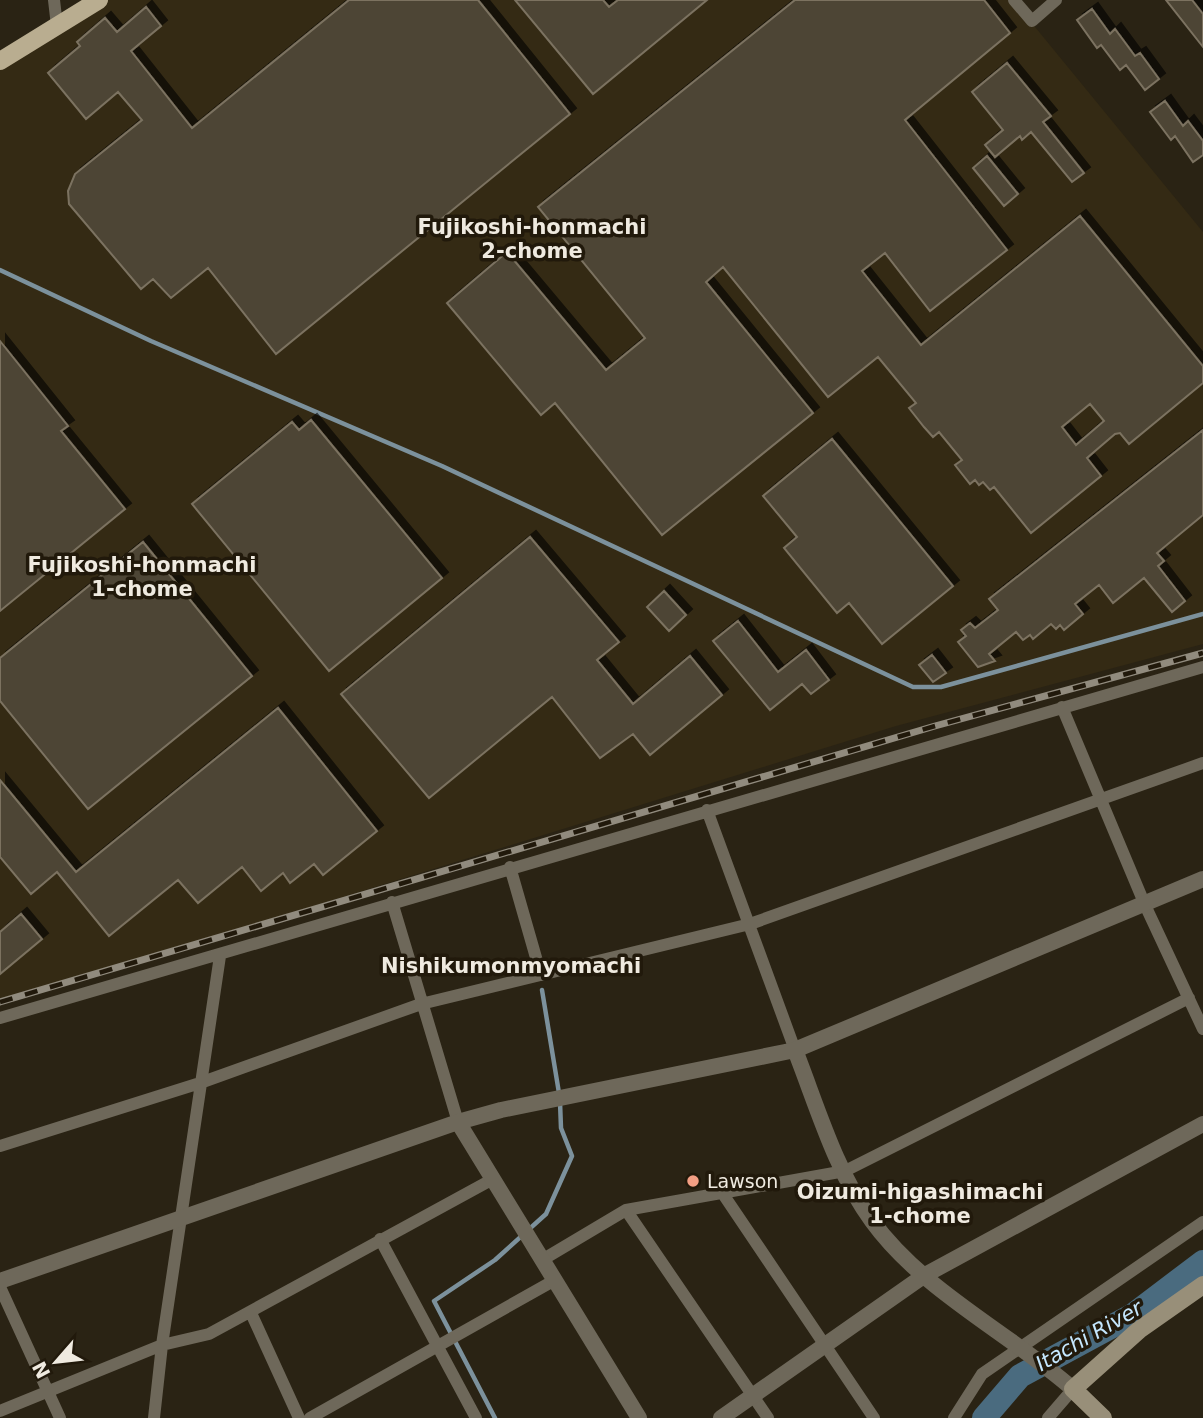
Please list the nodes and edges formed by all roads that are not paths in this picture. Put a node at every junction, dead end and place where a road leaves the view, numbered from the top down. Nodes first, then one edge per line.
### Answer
1 (54, 0) edge
2 (99, 0) edge
3 (1014, 0) edge
4 (1056, 0) edge
5 (57, 26) junction
6 (0, 61) edge
7 (1203, 667) edge
8 (1062, 707) junction
9 (1203, 763) edge
10 (1101, 799) junction
11 (707, 810) junction
12 (510, 867) junction
13 (1203, 879) edge
14 (392, 902) junction
15 (1145, 905) junction
16 (750, 924) junction
17 (220, 956) junction
18 (541, 975) junction
19 (1188, 998) junction
20 (421, 1004) junction
21 (0, 1018) edge
22 (1203, 1029) edge
23 (796, 1050) junction
24 (200, 1083) junction
25 (458, 1122) junction
26 (1203, 1124) edge
27 (0, 1146) edge
28 (845, 1171) junction
29 (493, 1179) junction
30 (723, 1194) junction
31 (626, 1210) junction
32 (182, 1218) junction
33 (1203, 1222) edge
34 (380, 1239) junction
35 (542, 1260) junction
36 (925, 1275) junction
37 (555, 1280) junction
38 (0, 1281) edge
39 (1203, 1285) edge
40 (0, 1287) edge
41 (251, 1313) junction
42 (162, 1345) junction
43 (438, 1345) junction
44 (825, 1345) junction
45 (1021, 1349) junction
46 (1070, 1387) junction
47 (50, 1391) junction
48 (753, 1396) junction
49 (0, 1411) edge
50 (60, 1418) edge
51 (155, 1418) edge
52 (299, 1418) edge
53 (310, 1418) edge
54 (475, 1418) edge
55 (639, 1418) edge
56 (721, 1418) edge
57 (768, 1418) edge
58 (874, 1418) edge
59 (954, 1418) edge
60 (1048, 1418) edge
61 (1103, 1418) edge

1 - 5 street
2 - 5 main road
3 - 4 street
5 - 6 main road
7 - 8 street
8 - 10 street
8 - 11 street
9 - 10 street
10 - 15 street
10 - 16 street
11 - 12 street
11 - 16 street
12 - 14 street
12 - 18 street
13 - 15 street
14 - 17 street
14 - 20 street
15 - 19 street
15 - 23 street
16 - 18 street
16 - 23 street
17 - 21 street
17 - 24 street
18 - 20 street
19 - 22 street
19 - 28 street
20 - 24 street
20 - 25 street
23 - 25 street
23 - 28 street
24 - 27 street
24 - 32 street
25 - 29 street
25 - 32 street
26 - 36 street
28 - 30 street
28 - 36 street
29 - 34 street
29 - 35 street
30 - 31 street
30 - 44 street
31 - 35 street
31 - 48 street
32 - 38 street
32 - 42 street
33 - 45 street
34 - 41 street
34 - 43 street
35 - 37 street
36 - 44 street
36 - 45 street
37 - 43 street
37 - 55 street
39 - 46 main road
40 - 47 street
41 - 42 street
41 - 52 street
42 - 47 street
42 - 51 street
43 - 53 street
43 - 54 street
44 - 48 street
44 - 58 street
45 - 46 street
45 - 59 street
46 - 60 street
46 - 61 main road
47 - 49 street
47 - 50 street
48 - 56 street
48 - 57 street

